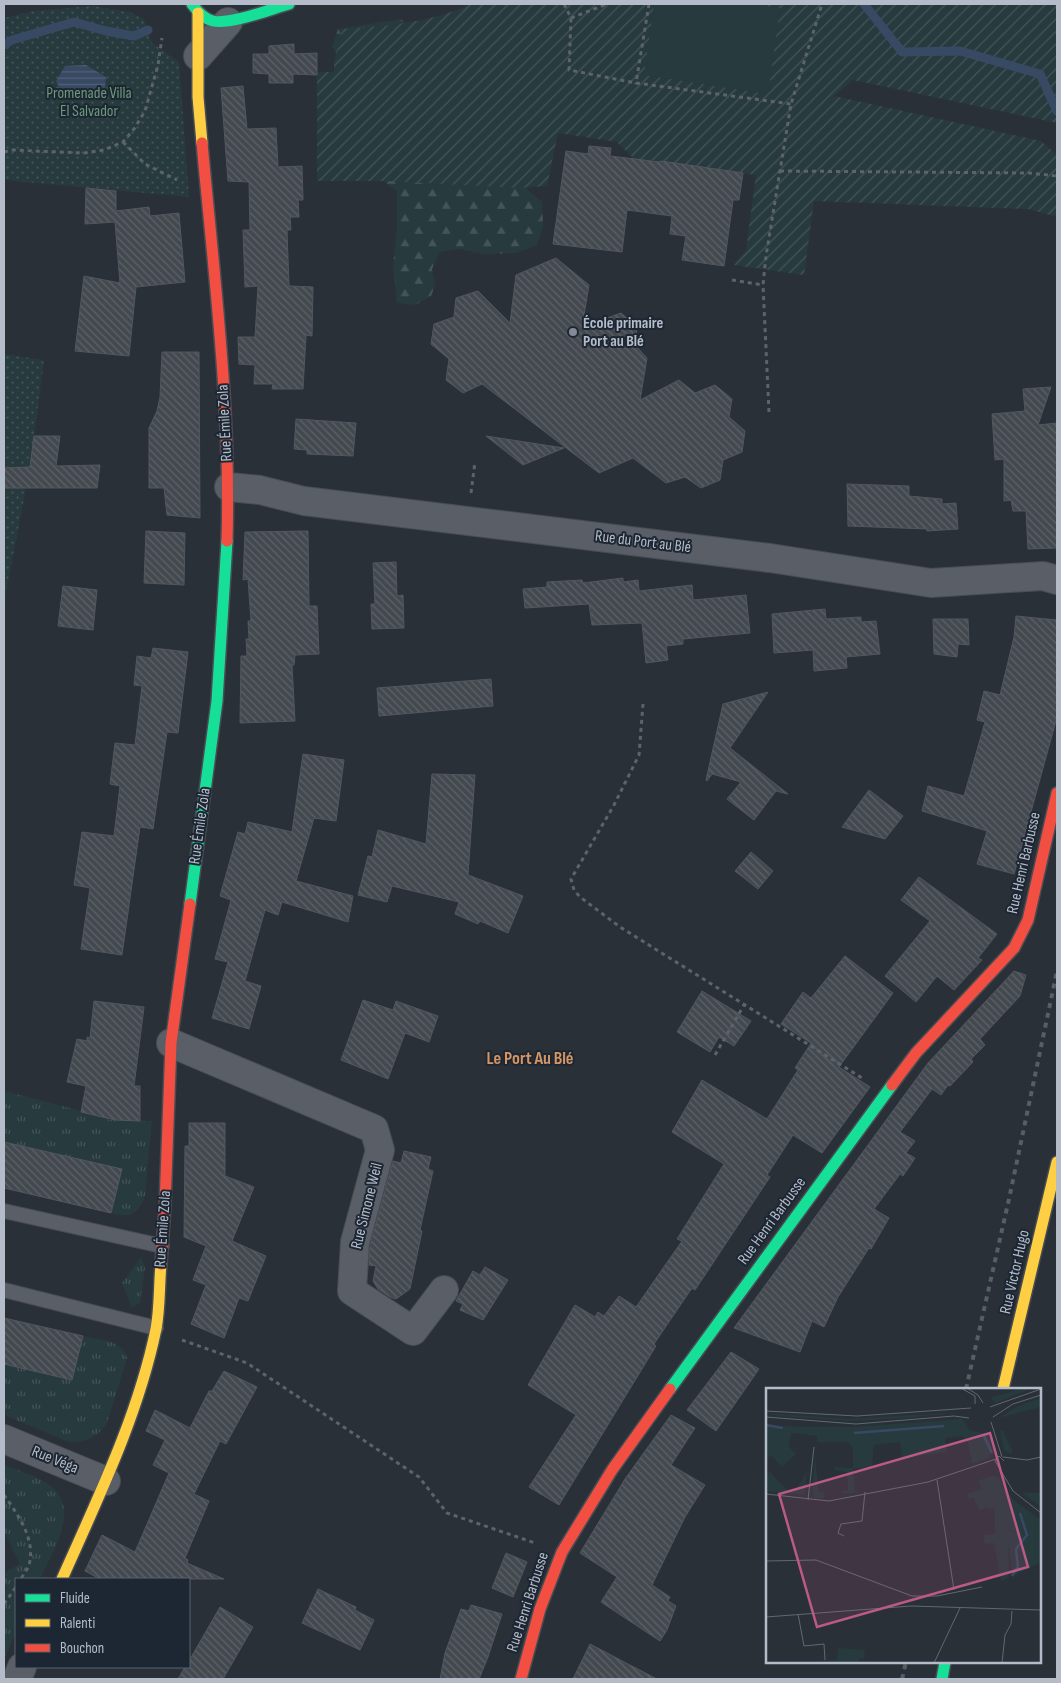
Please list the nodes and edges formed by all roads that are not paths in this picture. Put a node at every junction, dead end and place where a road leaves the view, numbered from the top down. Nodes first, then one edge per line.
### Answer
1 (253, 4) edge
2 (289, 4) edge
3 (193, 6) edge
4 (235, 20) junction
5 (198, 56) junction
6 (229, 487) junction
7 (1057, 580) edge
8 (1057, 793) edge
9 (171, 1043) junction
10 (1057, 1162) edge
11 (4, 1211) edge
12 (162, 1246) junction
13 (4, 1290) edge
14 (444, 1290) dead end
15 (156, 1328) junction
16 (1003, 1388) edge
17 (4, 1439) edge
18 (106, 1481) junction
19 (62, 1578) edge
20 (945, 1663) edge
21 (521, 1679) edge
22 (942, 1679) edge

1 - 4 street
2 - 4 street
3 - 4 street
3 - 5 street, Rue Émile Zola
4 - 5 street
5 - 6 street, Rue Émile Zola
6 - 7 street, Rue du Port au Blé
6 - 9 street, Rue Émile Zola
8 - 21 street, Rue Henri Barbusse
9 - 12 street, Rue Émile Zola
9 - 14 street, Rue Simone Weil
10 - 16 street, Rue Victor Hugo
11 - 12 lane
12 - 15 street, Rue Émile Zola
13 - 15 lane
15 - 18 street, Rue Émile Zola
17 - 18 street, Rue Véga
18 - 19 street, Rue Émile Zola
20 - 22 street

